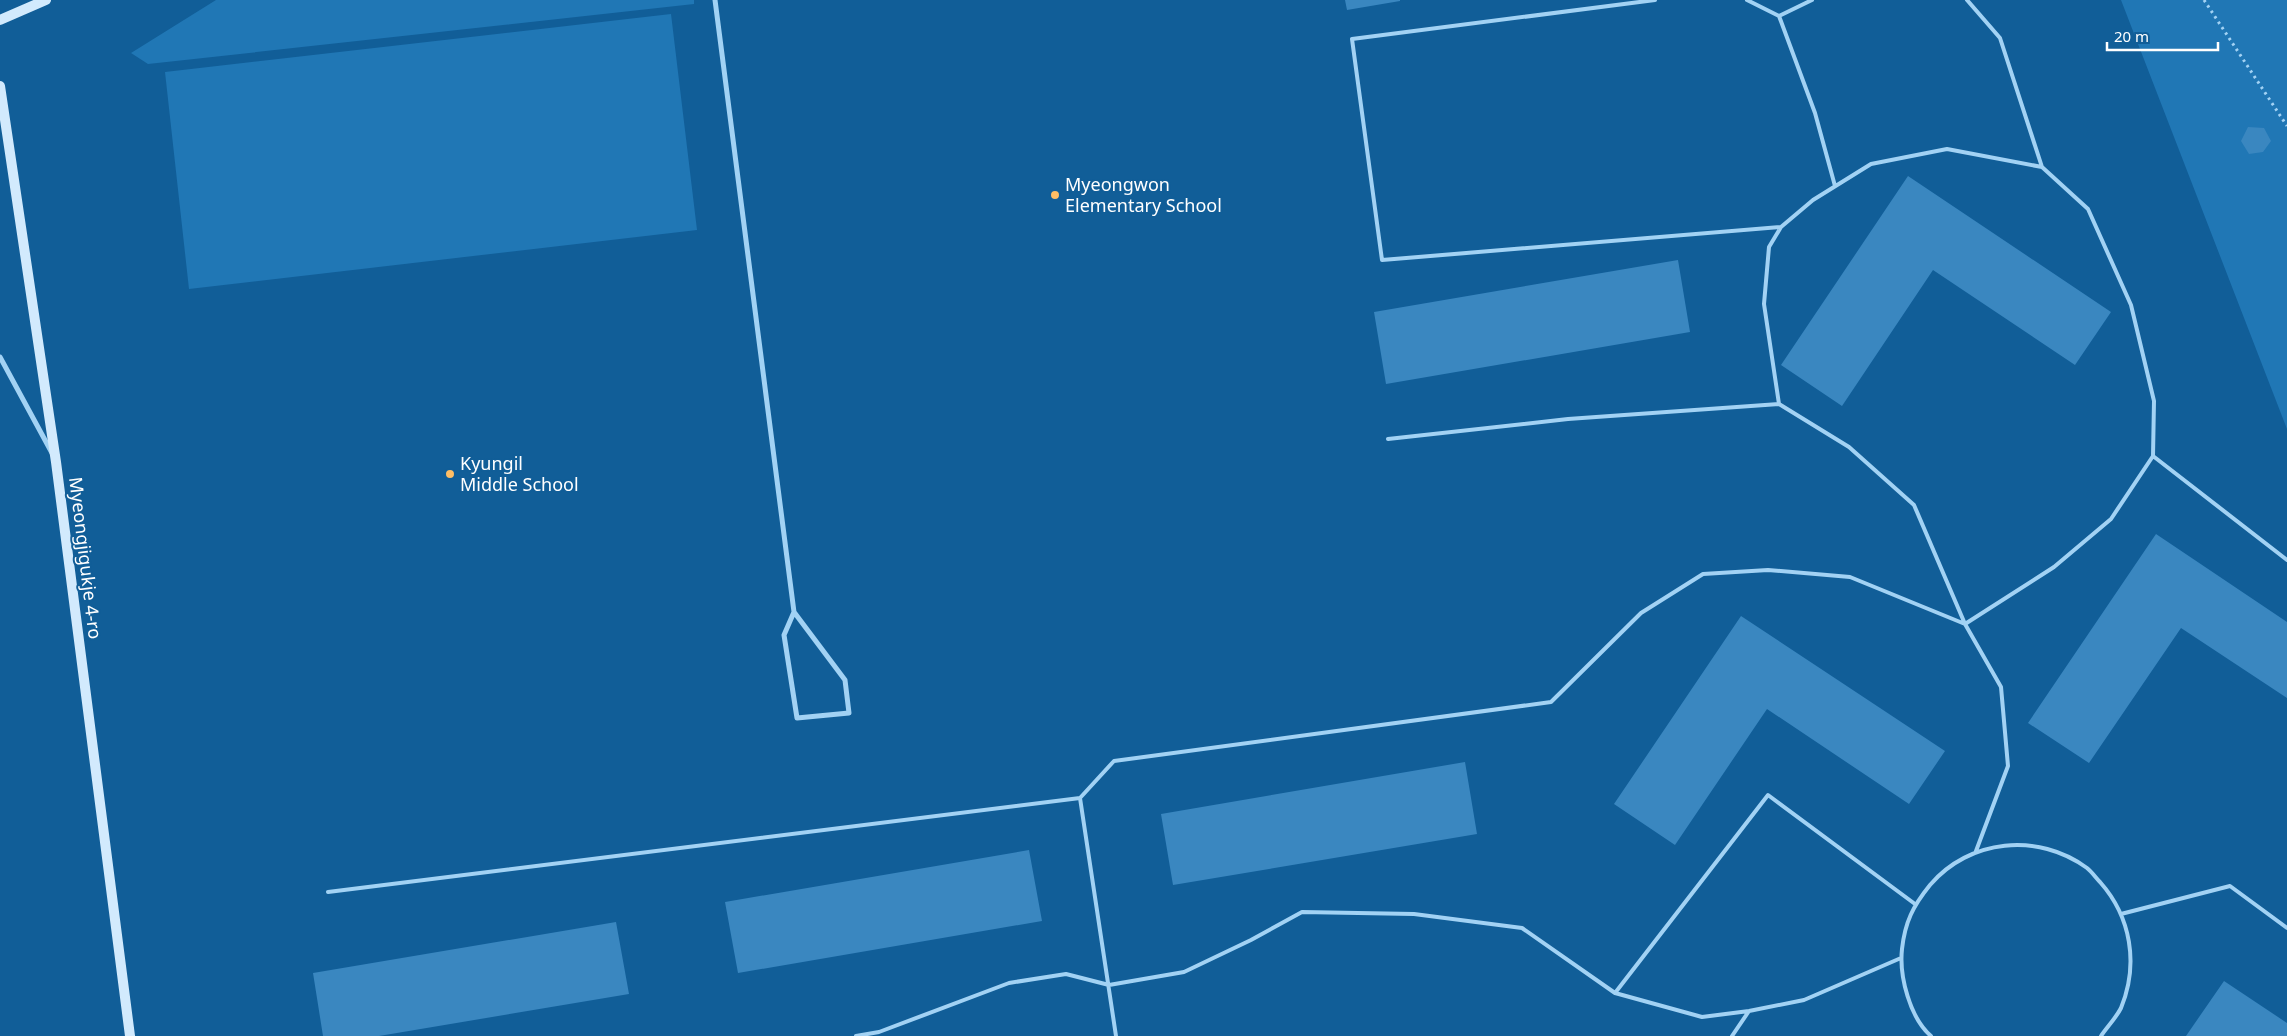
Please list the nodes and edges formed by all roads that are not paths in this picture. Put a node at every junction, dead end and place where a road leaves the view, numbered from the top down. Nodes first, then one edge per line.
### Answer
1 (46, 0) edge
2 (716, 0) edge
3 (1655, 0) edge
4 (1747, 0) edge
5 (1812, 0) edge
6 (1967, 0) edge
7 (1779, 16) junction
8 (0, 20) edge
9 (0, 86) edge
10 (2042, 167) junction
11 (1835, 186) junction
12 (1781, 227) junction
13 (0, 356) edge
14 (1780, 404) junction
15 (1388, 440) dead end
16 (2153, 456) junction
17 (56, 462) junction
18 (2287, 560) edge
19 (794, 612) junction
20 (1966, 624) junction
21 (1080, 798) junction
22 (1976, 851) junction
23 (328, 892) dead end
24 (1915, 904) junction
25 (2121, 914) junction
26 (2287, 928) edge
27 (1901, 958) junction
28 (1109, 985) junction
29 (1615, 993) junction
30 (1749, 1011) junction
31 (130, 1036) edge
32 (856, 1036) edge
33 (1116, 1036) edge
34 (1732, 1036) edge
35 (1931, 1036) edge
36 (2101, 1036) edge

1 - 8 street
2 - 19 street
3 - 12 lane
4 - 7 lane
5 - 7 lane
6 - 10 lane
7 - 11 lane
9 - 17 street, Myeongjigukje 4-ro
10 - 11 lane
10 - 16 lane
11 - 12 lane
12 - 14 lane
13 - 17 street
14 - 15 lane
14 - 20 lane
16 - 18 lane
16 - 20 lane
17 - 31 street, Myeongjigukje 4-ro
19 - 19 street
20 - 21 lane
20 - 22 lane
21 - 23 lane
21 - 28 lane
22 - 24 lane
22 - 25 lane
24 - 27 lane
24 - 29 lane
25 - 26 lane
25 - 36 lane
27 - 30 lane
27 - 35 lane
28 - 29 lane
28 - 32 lane
28 - 33 lane
29 - 30 lane
30 - 34 lane

